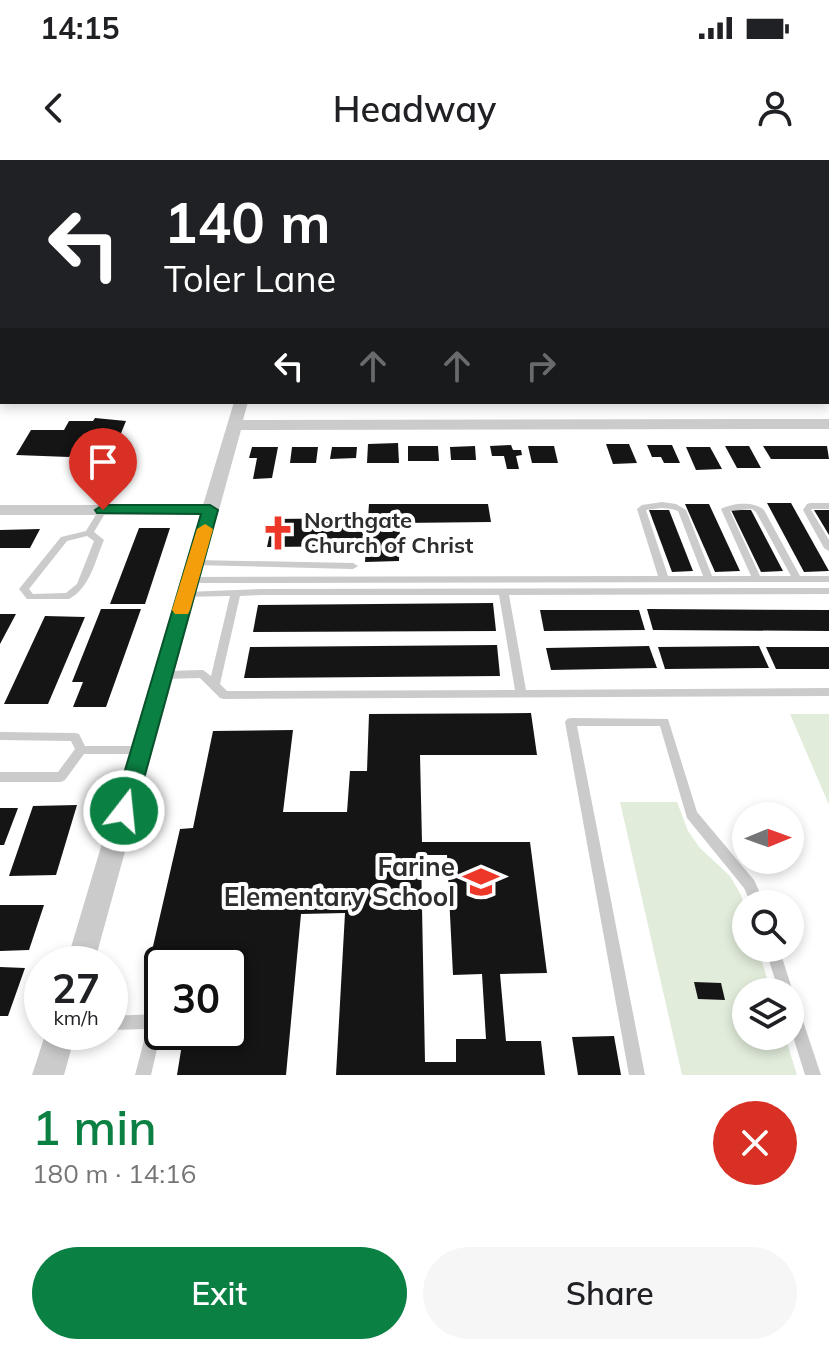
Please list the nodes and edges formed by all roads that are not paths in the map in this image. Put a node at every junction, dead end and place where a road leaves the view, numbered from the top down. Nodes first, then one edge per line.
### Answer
1 (240, 404) edge
2 (829, 424) edge
3 (234, 425) junction
4 (829, 506) edge
5 (0, 510) edge
6 (103, 510) junction
7 (210, 510) junction
8 (89, 533) junction
9 (829, 548) edge
10 (353, 566) dead end
11 (190, 579) junction
12 (757, 579) junction
13 (797, 579) junction
14 (829, 579) edge
15 (664, 580) junction
16 (709, 580) junction
17 (829, 591) edge
18 (236, 593) junction
19 (504, 593) junction
20 (163, 675) junction
21 (214, 686) junction
22 (829, 692) edge
23 (521, 694) junction
24 (0, 736) edge
25 (81, 750) junction
26 (142, 750) junction
27 (0, 777) edge
28 (752, 890) edge
29 (85, 946) edge
30 (128, 1022) edge
31 (804, 1047) edge
32 (56, 1050) edge
33 (48, 1075) edge
34 (143, 1075) edge
35 (637, 1075) edge
36 (813, 1075) edge

1 - 3 street
2 - 3 street
3 - 7 street
4 - 9 lane
5 - 6 street
6 - 7 street
6 - 8 lane
7 - 11 street
8 - 8 lane
10 - 11 lane
11 - 15 lane
11 - 18 lane
11 - 20 street
12 - 13 lane
12 - 13 lane
12 - 16 lane
13 - 14 lane
15 - 16 lane
15 - 16 lane
17 - 19 lane
18 - 19 lane
18 - 21 lane
19 - 23 lane
20 - 21 lane
20 - 26 street
21 - 23 lane
22 - 23 lane
24 - 25 lane
25 - 26 lane
25 - 27 lane
26 - 29 street
28 - 35 lane
30 - 34 lane
31 - 36 lane
32 - 33 street

